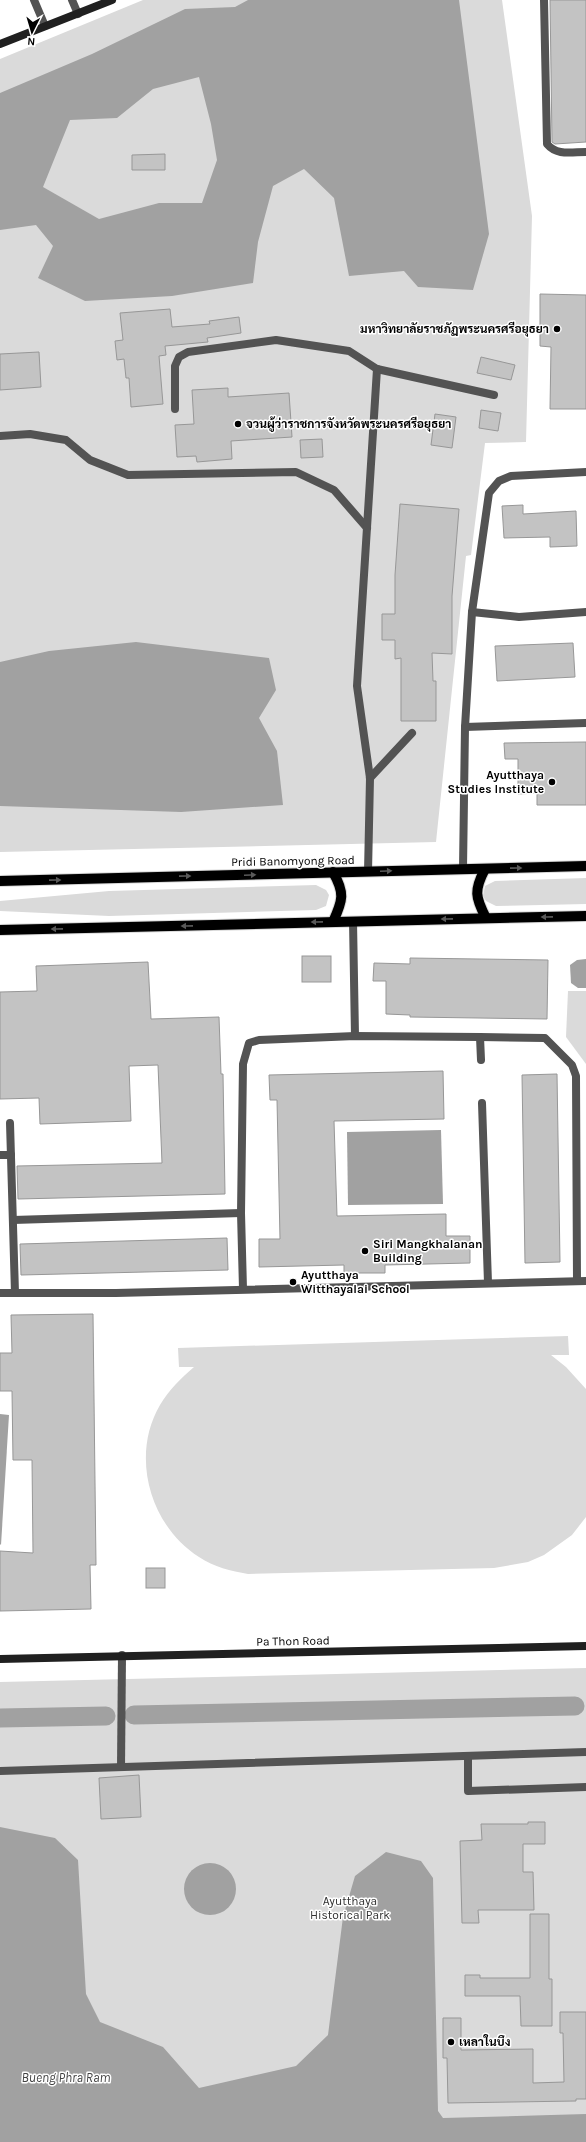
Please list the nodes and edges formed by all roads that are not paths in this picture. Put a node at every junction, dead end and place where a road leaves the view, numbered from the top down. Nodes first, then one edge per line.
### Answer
1 (34, 0) edge
2 (72, 0) edge
3 (112, 0) edge
4 (544, 0) edge
5 (78, 14) junction
6 (45, 26) junction
7 (0, 44) edge
8 (586, 152) edge
9 (376, 369) junction
10 (494, 395) dead end
11 (175, 409) dead end
12 (0, 436) edge
13 (586, 472) edge
14 (367, 528) junction
15 (472, 612) junction
16 (586, 612) edge
17 (586, 724) edge
18 (465, 727) junction
19 (412, 733) dead end
20 (370, 778) junction
21 (586, 866) edge
22 (485, 868) junction
23 (463, 869) junction
24 (333, 872) junction
25 (368, 872) junction
26 (0, 881) edge
27 (586, 916) edge
28 (486, 918) junction
29 (333, 922) junction
30 (353, 922) junction
31 (0, 930) edge
32 (355, 1036) junction
33 (480, 1037) junction
34 (480, 1060) dead end
35 (482, 1103) dead end
36 (10, 1122) dead end
37 (0, 1155) edge
38 (11, 1155) junction
39 (241, 1213) junction
40 (13, 1220) junction
41 (582, 1281) edge
42 (488, 1283) junction
43 (243, 1289) junction
44 (15, 1293) junction
45 (0, 1294) edge
46 (586, 1646) edge
47 (122, 1656) junction
48 (0, 1659) edge
49 (586, 1752) edge
50 (468, 1756) junction
51 (121, 1767) junction
52 (0, 1771) edge
53 (586, 1787) edge

1 - 6 lane
2 - 5 lane
3 - 5 street
4 - 8 lane
5 - 6 street
6 - 7 street
9 - 10 lane
9 - 11 lane
9 - 14 lane
12 - 14 lane
13 - 15 lane
14 - 20 lane
15 - 16 lane
15 - 18 lane
17 - 18 lane
18 - 23 lane
19 - 20 lane
20 - 25 lane
22 -> 21 main road, Pridi Banomyong Road
22 - 23 main road, Pridi Banomyong Road
22 - 28 main road
25 -> 23 main road, Pridi Banomyong Road
24 - 25 main road, Pridi Banomyong Road
26 -> 24 main road, Pridi Banomyong Road
24 - 29 main road
27 -> 28 main road
28 -> 30 main road
29 - 30 main road
29 -> 31 main road
30 - 32 lane
32 - 33 lane
32 - 39 lane
33 - 34 lane
33 - 41 lane
35 - 42 lane
36 - 38 lane
37 - 38 lane
38 - 40 lane
39 - 40 lane
39 - 43 lane
40 - 44 lane
41 - 42 lane
42 - 43 lane
43 - 44 lane
44 - 45 lane
46 - 47 street, Pa Thon Road
47 - 48 street, Pa Thon Road
47 - 51 lane
49 - 50 lane
50 - 51 lane
50 - 53 lane
51 - 52 lane

